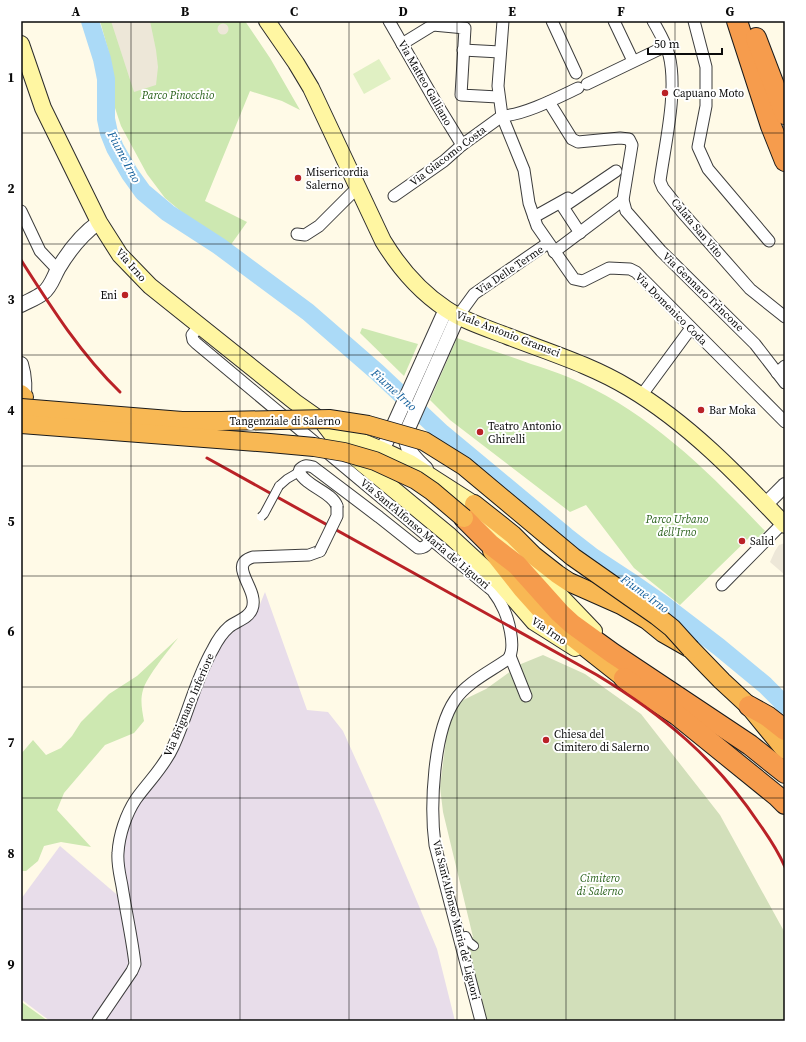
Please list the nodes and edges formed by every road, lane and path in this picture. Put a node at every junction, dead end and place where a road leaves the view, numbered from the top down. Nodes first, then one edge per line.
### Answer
1 (267, 21) edge
2 (389, 21) edge
3 (503, 21) edge
4 (552, 21) edge
5 (614, 21) edge
6 (653, 21) edge
7 (694, 21) edge
8 (433, 23) edge
9 (746, 28) edge
10 (21, 44) edge
11 (402, 44) junction
12 (666, 46) junction
13 (463, 50) junction
14 (500, 52) junction
15 (633, 62) junction
16 (576, 73) dead end
17 (498, 97) junction
18 (549, 102) junction
19 (785, 114) edge
20 (502, 116) junction
21 (462, 145) junction
22 (785, 161) edge
23 (357, 188) junction
24 (394, 196) dead end
25 (623, 200) junction
26 (21, 211) edge
27 (534, 217) junction
28 (99, 222) junction
29 (580, 233) junction
30 (297, 234) dead end
31 (770, 241) dead end
32 (551, 247) junction
33 (58, 270) junction
34 (21, 305) edge
35 (452, 313) junction
36 (785, 317) edge
37 (200, 325) junction
38 (691, 328) junction
39 (21, 364) edge
40 (781, 369) edge
41 (785, 384) edge
42 (641, 396) junction
43 (22, 400) edge
44 (21, 415) edge
45 (322, 421) junction
46 (785, 422) edge
47 (21, 424) edge
48 (392, 428) junction
49 (365, 443) junction
50 (382, 450) junction
51 (300, 472) junction
52 (384, 482) junction
53 (785, 485) edge
54 (444, 486) junction
55 (765, 505) junction
56 (469, 511) junction
57 (423, 514) junction
58 (258, 517) dead end
59 (784, 524) edge
60 (429, 538) junction
61 (722, 585) dead end
62 (691, 649) junction
63 (510, 656) junction
64 (624, 678) junction
65 (526, 696) dead end
66 (747, 704) junction
67 (785, 730) edge
68 (785, 750) edge
69 (785, 768) edge
70 (785, 773) edge
71 (785, 792) edge
72 (785, 804) edge
73 (460, 937) junction
74 (474, 946) dead end
75 (98, 1021) edge
76 (481, 1021) edge

1 - 23 main road, Viale Antonio Gramsci
2 - 11 street, Via Matteo Galliano
3 - 14 street, Via Domenico Coda
4 - 16 street
5 - 15 street
6 - 12 street, Calata San Vito
7 - 31 street
8 - 11 street
8 - 13 street
9 - 19 highway
9 - 22 highway
10 - 28 main road, Via Irno
11 - 21 street, Via Matteo Galliano
12 - 15 street
12 - 36 street, Calata San Vito
13 - 14 street
13 - 17 street
14 - 17 street, Via Domenico Coda
15 - 18 street
17 - 20 street, Via Domenico Coda
18 - 20 street
18 - 25 street
20 - 21 street, Via Giacomo Costa
20 - 27 street, Via Domenico Coda
21 - 24 street, Via Giacomo Costa
23 - 30 street
23 - 35 main road, Viale Antonio Gramsci
25 - 29 street, Via Delle Terme
25 - 40 street, Via Gennaro Trincone
26 - 33 street
27 - 29 street
27 - 32 street, Via Domenico Coda
28 - 33 street
28 - 37 main road, Via Irno
29 - 32 street, Via Delle Terme
32 - 35 street, Via Delle Terme
32 - 38 street, Via Domenico Coda
33 - 34 street
35 - 42 main road, Viale Antonio Gramsci
35 - 48 street
35 - 54 street
37 - 45 main road, Via Irno
37 - 60 street, Via Sant'Alfonso Maria de' Liguori
38 - 42 street
38 - 46 street, Via Domenico Coda
39 - 43 street
40 - 41 street, Via Gennaro Trincone
42 - 55 main road, Viale Antonio Gramsci
43 - 44 street
43 - 62 highway, Tangenziale di Salerno, bridge
45 - 49 main road, Via Irno
45 - 52 main road, Via Irno
47 - 56 highway, Tangenziale di Salerno, bridge
48 - 49 street
48 - 50 street
49 - 50 main road, Via Irno
50 - 52 street
50 - 54 main road, Via Irno
51 - 58 street, bridge
51 - 60 street
51 - 75 street, Via Brignano Inferiore, bridge
52 - 57 main road, Via Irno
53 - 55 street
54 - 56 main road, Via Irno
54 - 57 main road
55 - 59 main road, Viale Antonio Gramsci
56 - 62 highway
56 - 64 highway
56 - 69 main road, Via Irno
56 - 70 highway
57 - 64 main road, Via Irno
59 - 61 street, Viale Antonio Gramsci
60 - 63 street, Via Sant'Alfonso Maria de' Liguori
62 - 66 highway
63 - 65 street
63 - 73 street, Via Sant'Alfonso Maria de' Liguori
64 - 71 main road, Via Irno
64 - 72 highway
66 - 67 highway
66 - 68 highway
73 - 74 street
73 - 76 street, Via Sant'Alfonso Maria de' Liguori

